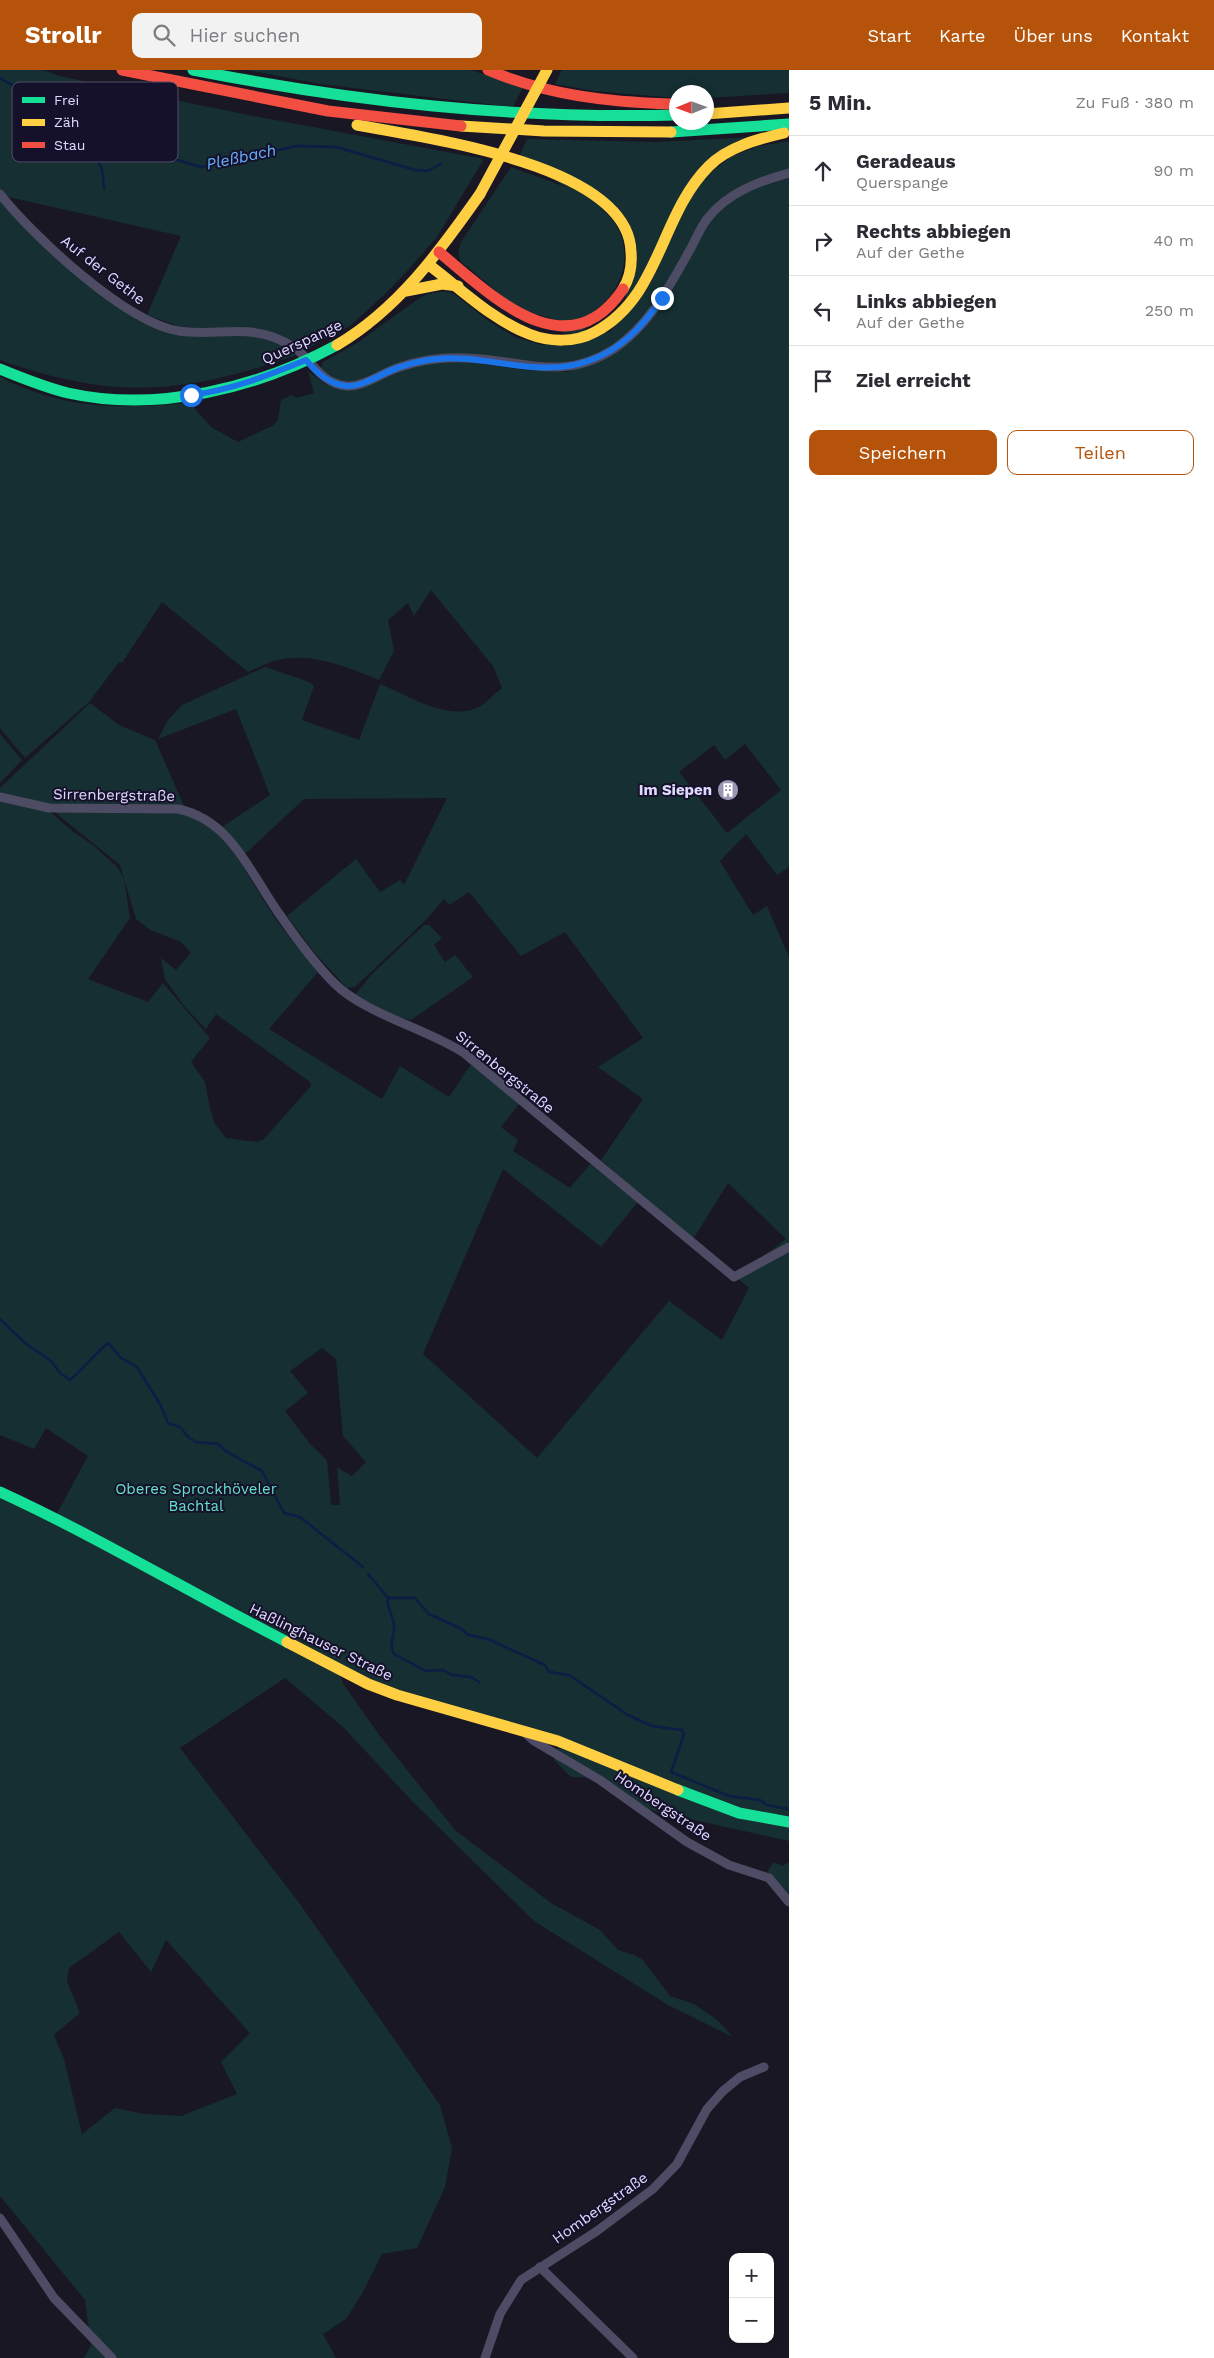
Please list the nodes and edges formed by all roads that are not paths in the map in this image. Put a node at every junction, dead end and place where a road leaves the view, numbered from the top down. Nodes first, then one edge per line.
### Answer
1 (122, 70) edge
2 (194, 70) edge
3 (488, 70) edge
4 (547, 70) edge
5 (286, 104) junction
6 (669, 104) edge
7 (714, 104) edge
8 (789, 106) edge
9 (714, 113) edge
10 (669, 115) edge
11 (789, 124) edge
12 (789, 132) edge
13 (789, 173) edge
14 (0, 194) edge
15 (439, 252) junction
16 (429, 265) junction
17 (460, 287) junction
18 (406, 291) junction
19 (306, 360) junction
20 (0, 369) edge
21 (0, 797) edge
22 (789, 1247) edge
23 (0, 1492) edge
24 (520, 1729) junction
25 (789, 1822) edge
26 (789, 1902) edge
27 (764, 2067) dead end
28 (0, 2218) edge
29 (540, 2267) junction
30 (112, 2358) edge
31 (485, 2358) edge
32 (633, 2358) edge

1 - 5 main road
2 - 10 main road
3 - 6 main road
4 - 15 main road, Querspange, bridge
5 - 11 main road
5 - 15 main road
7 - 8 main road
8 - 9 main road
12 - 17 main road
13 - 19 street, Auf der Gethe
14 - 19 street, Auf der Gethe
15 - 16 main road, Querspange
16 - 17 main road
16 - 18 main road, Querspange
17 - 18 main road
18 - 19 main road, Querspange
19 - 20 main road, Querspange
21 - 22 street, Sirrenbergstraße
23 - 24 main road, Haßlinghauser Straße
24 - 25 main road, Haßlinghauser Straße
24 - 26 street, Hombergstraße
27 - 29 street, Hombergstraße
28 - 30 street
29 - 31 street, Hombergstraße
29 - 32 street

